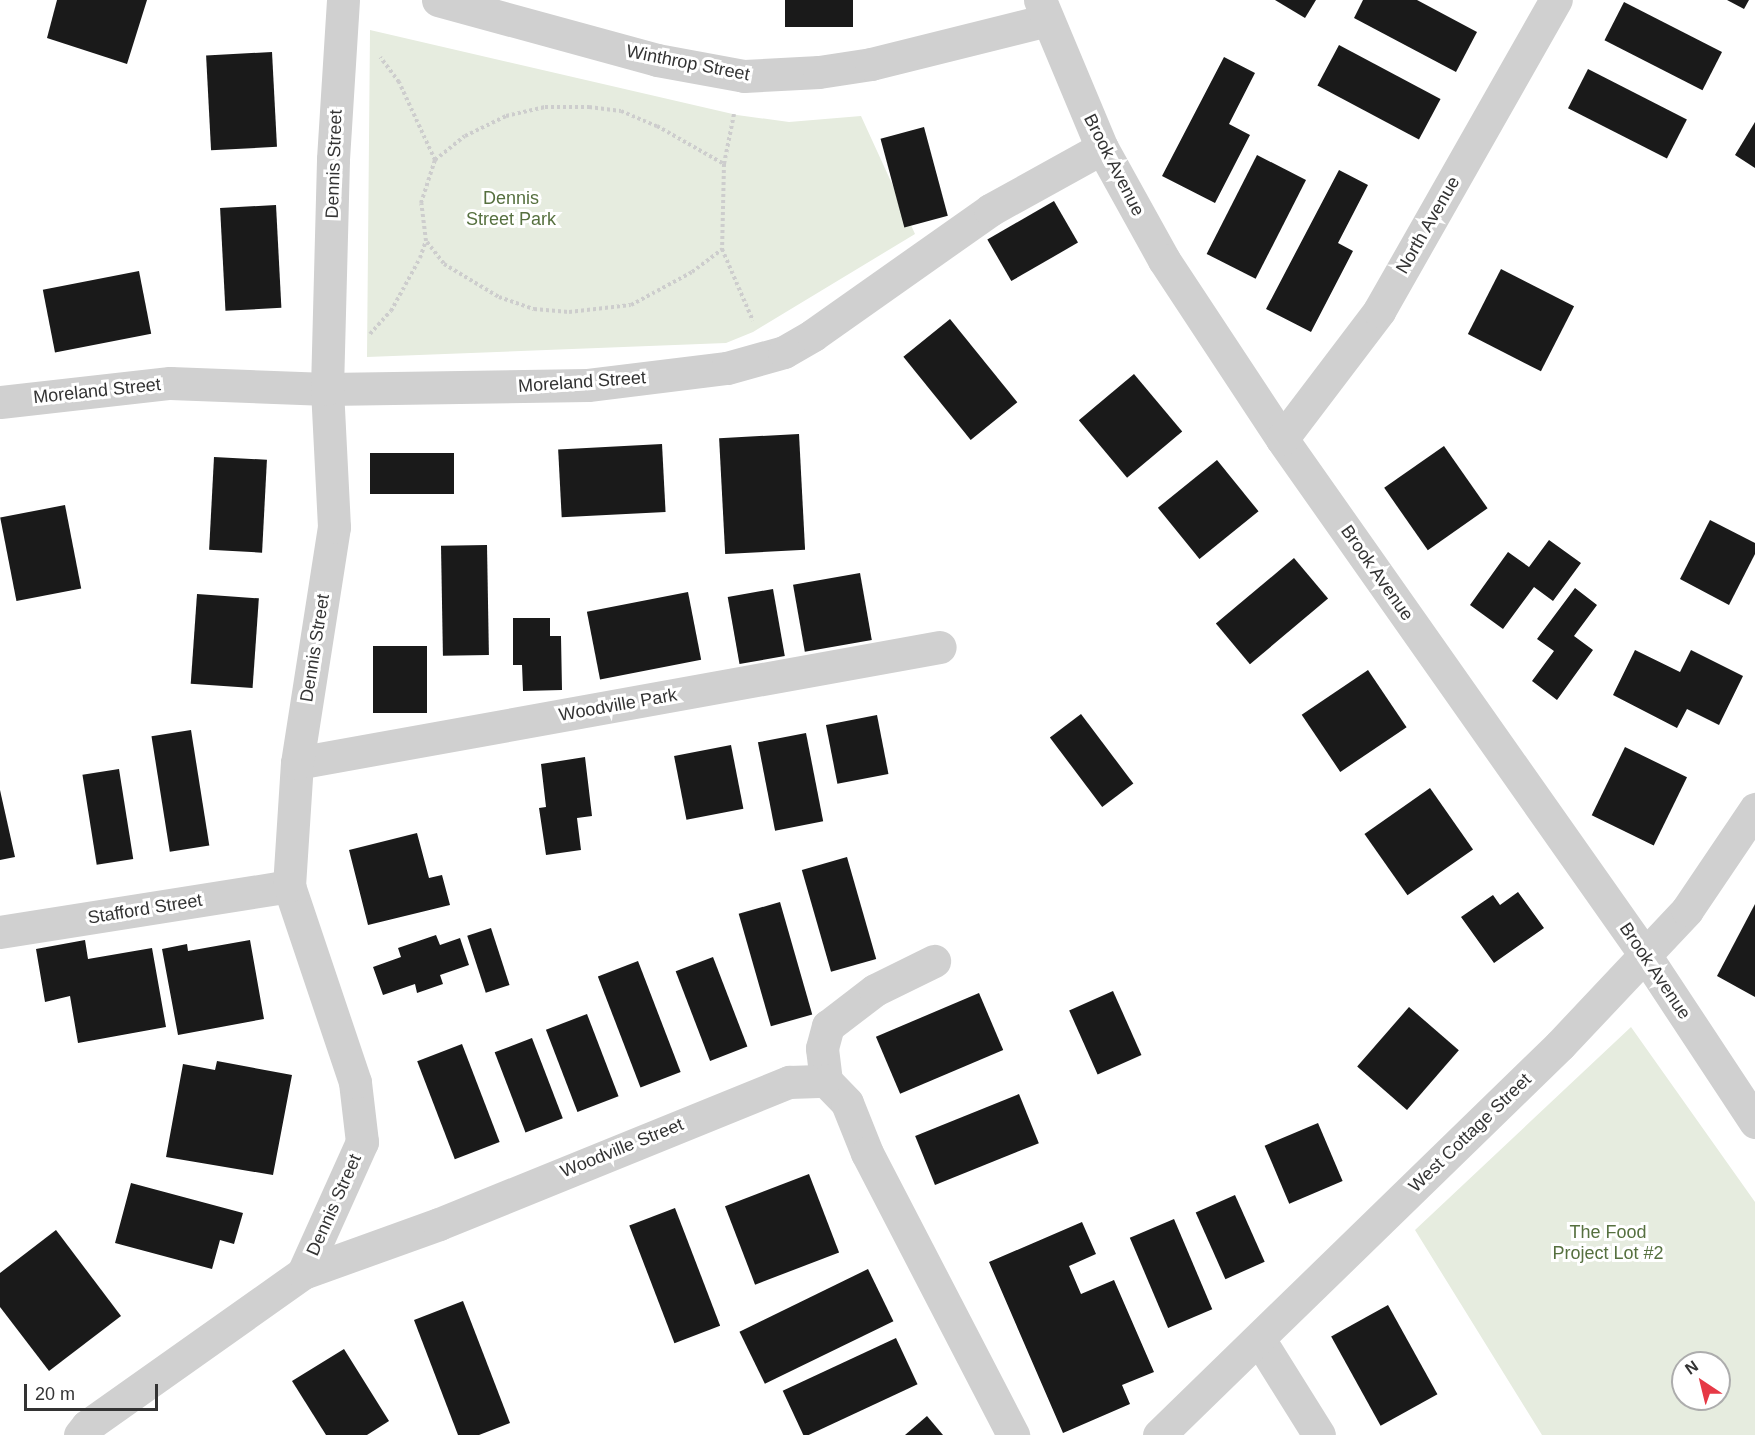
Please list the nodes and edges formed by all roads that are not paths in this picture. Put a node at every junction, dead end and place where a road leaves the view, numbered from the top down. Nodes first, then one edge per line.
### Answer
1 (343, 0) edge
2 (438, 0) edge
3 (1556, 0) edge
4 (1043, 10) edge
5 (1102, 148) junction
6 (327, 389) junction
7 (0, 402) edge
8 (1282, 439) junction
9 (940, 647) dead end
10 (297, 763) junction
11 (1755, 809) edge
12 (289, 886) junction
13 (0, 932) edge
14 (1645, 955) junction
15 (934, 961) dead end
16 (826, 1081) junction
17 (1755, 1122) edge
18 (303, 1273) junction
19 (1259, 1339) junction
20 (80, 1435) edge
21 (1013, 1435) edge
22 (1159, 1435) edge
23 (1318, 1435) edge

1 - 6 street, Dennis Street
2 - 4 street, Winthrop Street
3 - 8 street, North Avenue
4 - 5 street, Brook Avenue
5 - 6 street, Moreland Street
5 - 8 street, Brook Avenue
6 - 7 street, Moreland Street
6 - 10 street, Dennis Street
8 - 14 street, Brook Avenue
9 - 10 street, Woodville Park
10 - 12 street, Dennis Street
11 - 14 street, West Cottage Street
12 - 13 street, Stafford Street
12 - 18 street, Dennis Street
14 - 17 street, Brook Avenue
14 - 19 street, West Cottage Street
15 - 16 street
16 - 18 street, Woodville Street
16 - 21 street
18 - 20 street, Woodville Street
19 - 22 street, West Cottage Street
19 - 23 street

